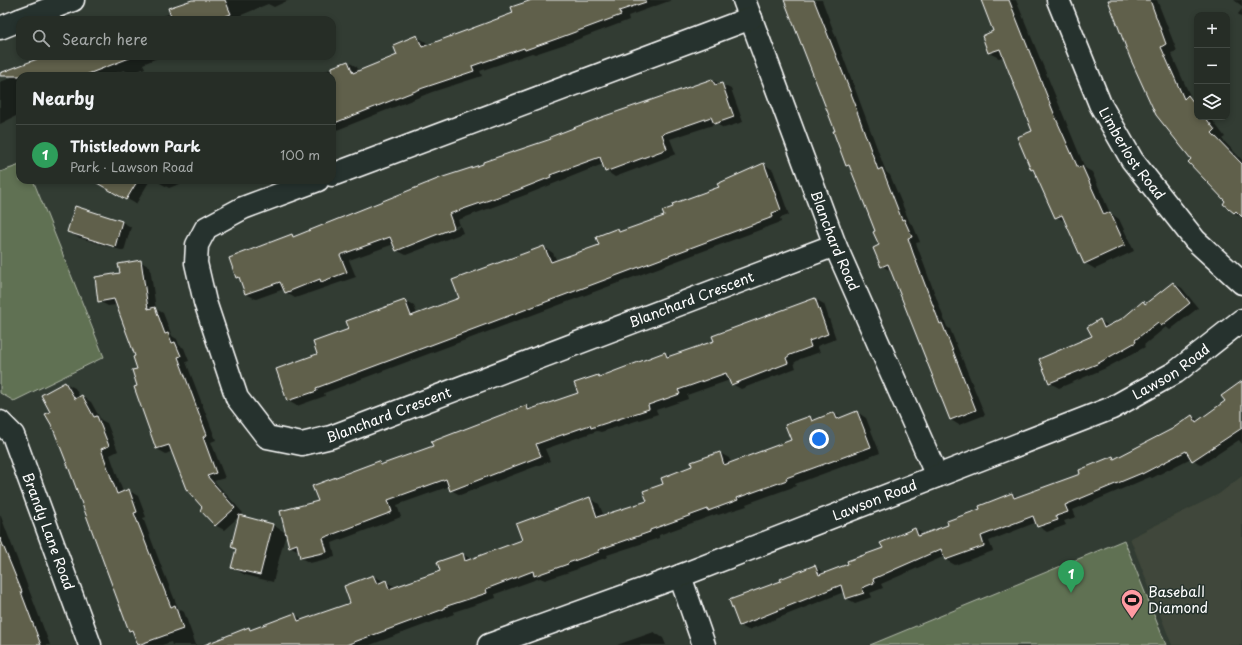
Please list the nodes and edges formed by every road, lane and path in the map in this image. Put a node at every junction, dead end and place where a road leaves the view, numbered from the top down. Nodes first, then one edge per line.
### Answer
1 (73, 0) edge
2 (1058, 0) edge
3 (748, 9) edge
4 (31, 16) edge
5 (16, 22) edge
6 (0, 28) edge
7 (336, 173) edge
8 (307, 184) edge
9 (835, 245) junction
10 (1242, 284) edge
11 (1242, 320) edge
12 (0, 422) edge
13 (937, 476) junction
14 (680, 576) junction
15 (90, 645) edge
16 (489, 645) edge
17 (704, 645) edge

1 - 4 street
2 - 10 street, Limberlost Road
3 - 7 street
3 - 9 street, Blanchard Road
5 - 6 street
8 - 9 street, Blanchard Crescent
9 - 13 street, Blanchard Road
11 - 13 street, Lawson Road
12 - 15 street, Brandy Lane Road
13 - 14 street, Lawson Road
14 - 16 street, Lawson Road
14 - 17 street

